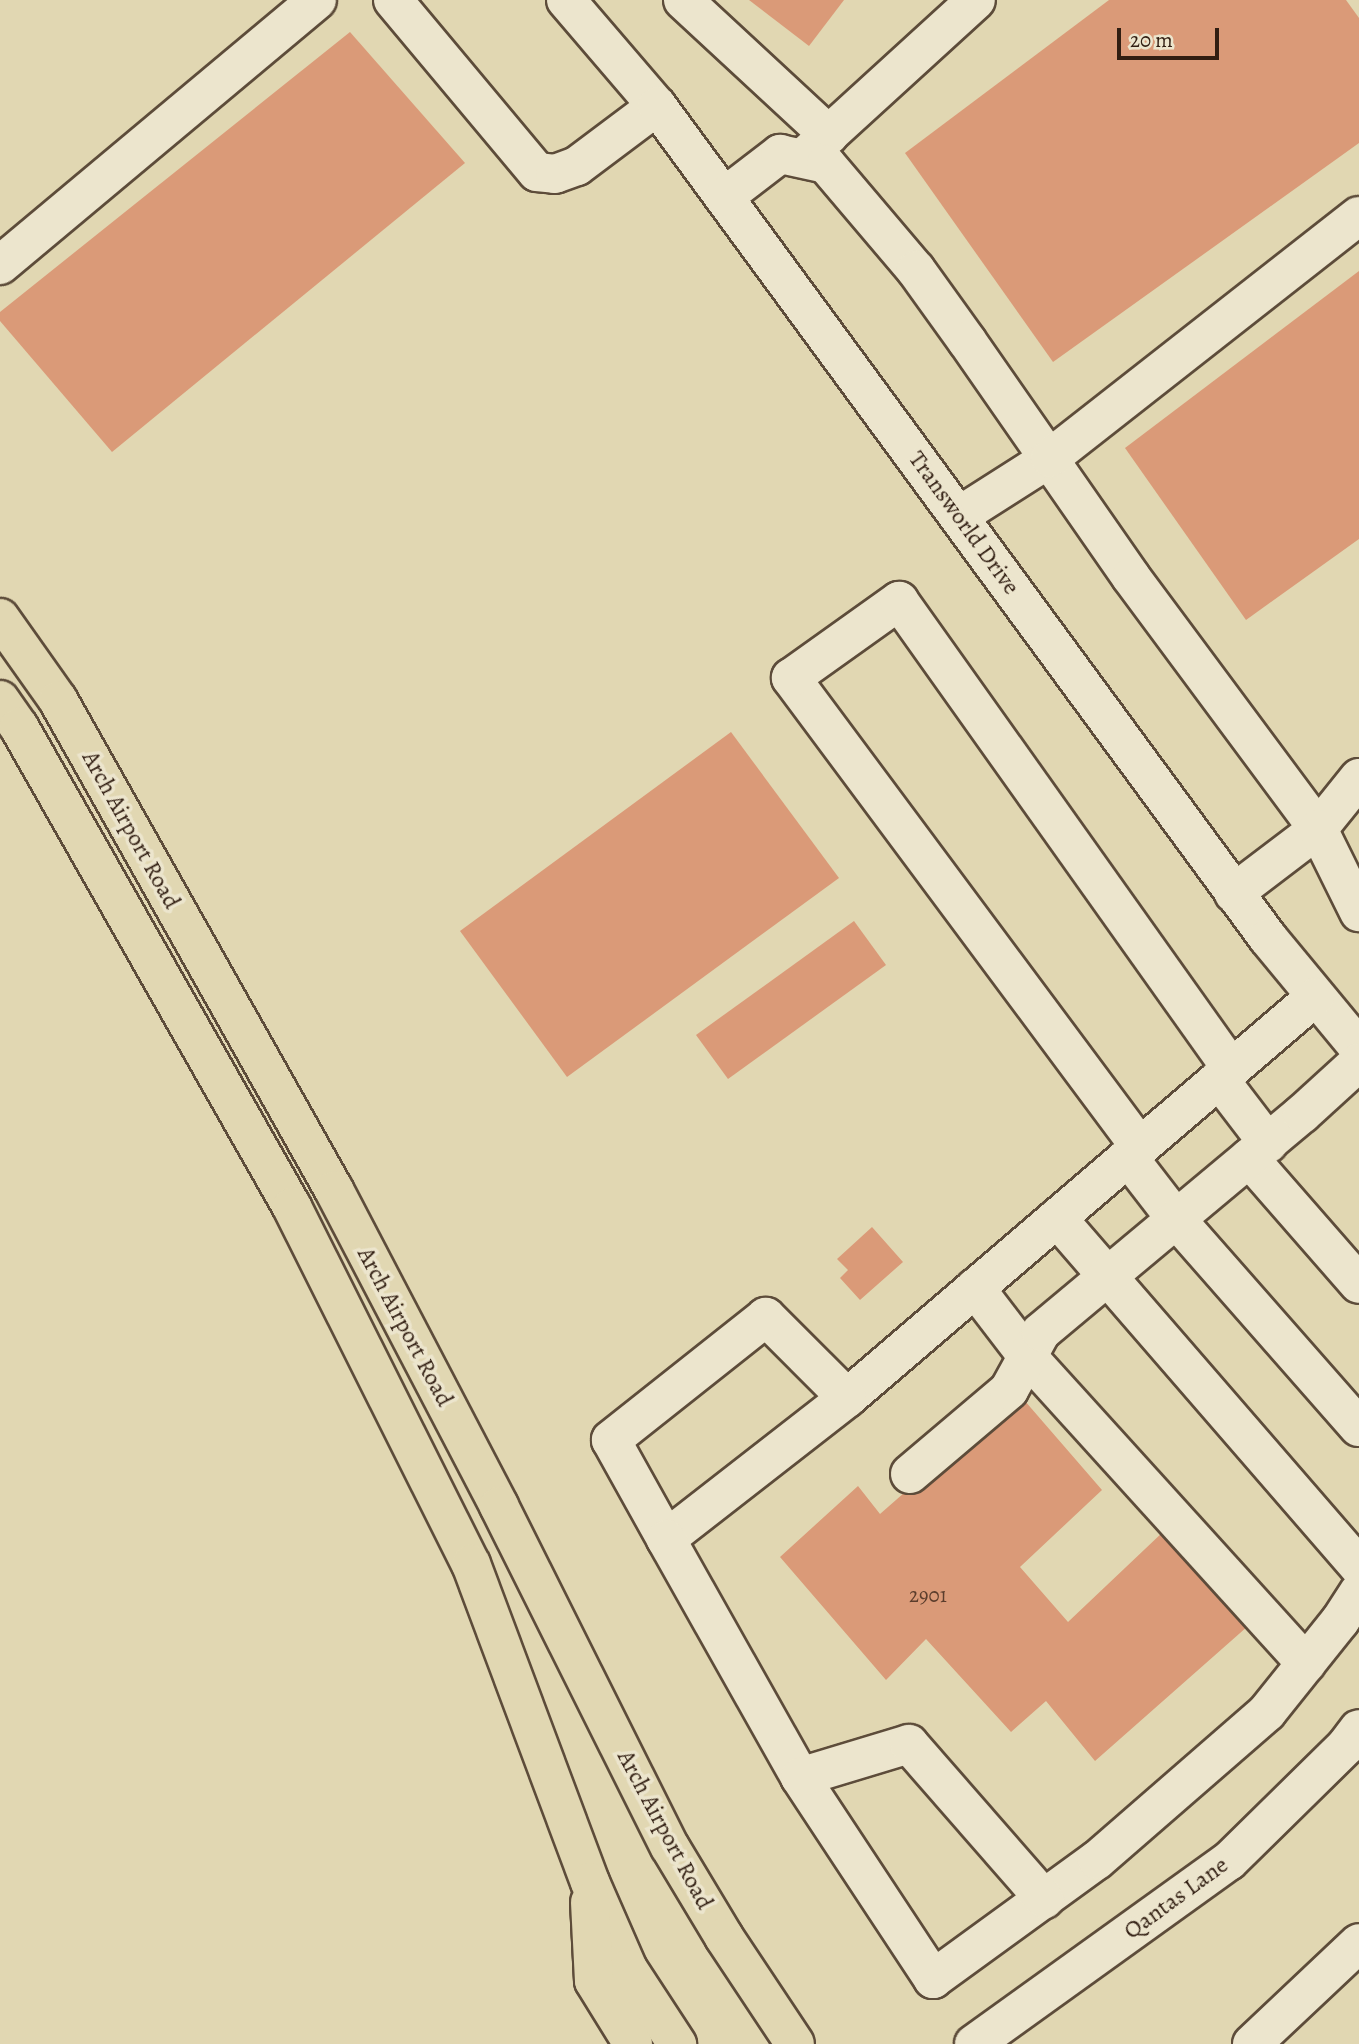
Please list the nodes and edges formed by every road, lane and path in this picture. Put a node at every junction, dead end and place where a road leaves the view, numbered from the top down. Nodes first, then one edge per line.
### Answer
1 (317, 0) edge
2 (393, 0) edge
3 (566, 0) edge
4 (683, 0) edge
5 (976, 0) edge
6 (657, 106) junction
7 (816, 147) junction
8 (724, 197) junction
9 (1359, 216) edge
10 (0, 265) edge
11 (1050, 458) junction
12 (959, 516) junction
13 (0, 618) edge
14 (0, 700) edge
15 (1359, 778) edge
16 (1318, 830) junction
17 (1234, 893) junction
18 (1359, 912) edge
19 (1315, 997) junction
20 (1359, 1048) edge
21 (1359, 1062) edge
22 (1225, 1074) junction
23 (1258, 1151) junction
24 (1134, 1152) junction
25 (1057, 1218) junction
26 (1177, 1219) junction
27 (1109, 1275) junction
28 (1359, 1284) edge
29 (975, 1288) junction
30 (1028, 1357) junction
31 (847, 1398) junction
32 (1359, 1427) edge
33 (910, 1474) dead end
34 (666, 1539) junction
35 (1359, 1567) edge
36 (1359, 1592) edge
37 (1306, 1664) junction
38 (1359, 1729) edge
39 (800, 1777) junction
40 (590, 1882) junction
41 (1044, 1899) junction
42 (1359, 1943) edge
43 (633, 2044) edge
44 (677, 2044) edge
45 (795, 2044) edge
46 (974, 2044) edge
47 (1252, 2044) edge

1 - 10 street
2 - 6 street
3 - 6 street, Transworld Drive
4 - 7 street
5 - 7 street
6 - 8 street, Transworld Drive
7 - 8 street
7 - 11 street
8 - 12 street, Transworld Drive
9 - 11 street
11 - 12 street
11 - 16 street
12 - 17 street, Transworld Drive
13 - 45 main road, Arch Airport Road
14 - 40 main road, Arch Airport Road
15 - 16 street
16 - 17 street
16 - 18 street
17 - 19 street, Transworld Drive
19 - 20 street, Transworld Drive
19 - 22 street
21 - 23 street
22 - 23 street
22 - 24 street
22 - 24 street
23 - 26 street
23 - 28 street
24 - 25 street
24 - 26 street
25 - 27 street
25 - 29 street
26 - 27 street
26 - 32 street
27 - 30 street
27 - 35 street
29 - 30 street
29 - 31 street
30 - 33 street
30 - 37 street
31 - 34 street
31 - 34 street
34 - 39 street
36 - 37 street
37 - 41 street
38 - 46 street, Qantas Lane
39 - 41 street
39 - 41 street
40 - 43 main road
40 - 44 main road, Arch Airport Road
42 - 47 street

